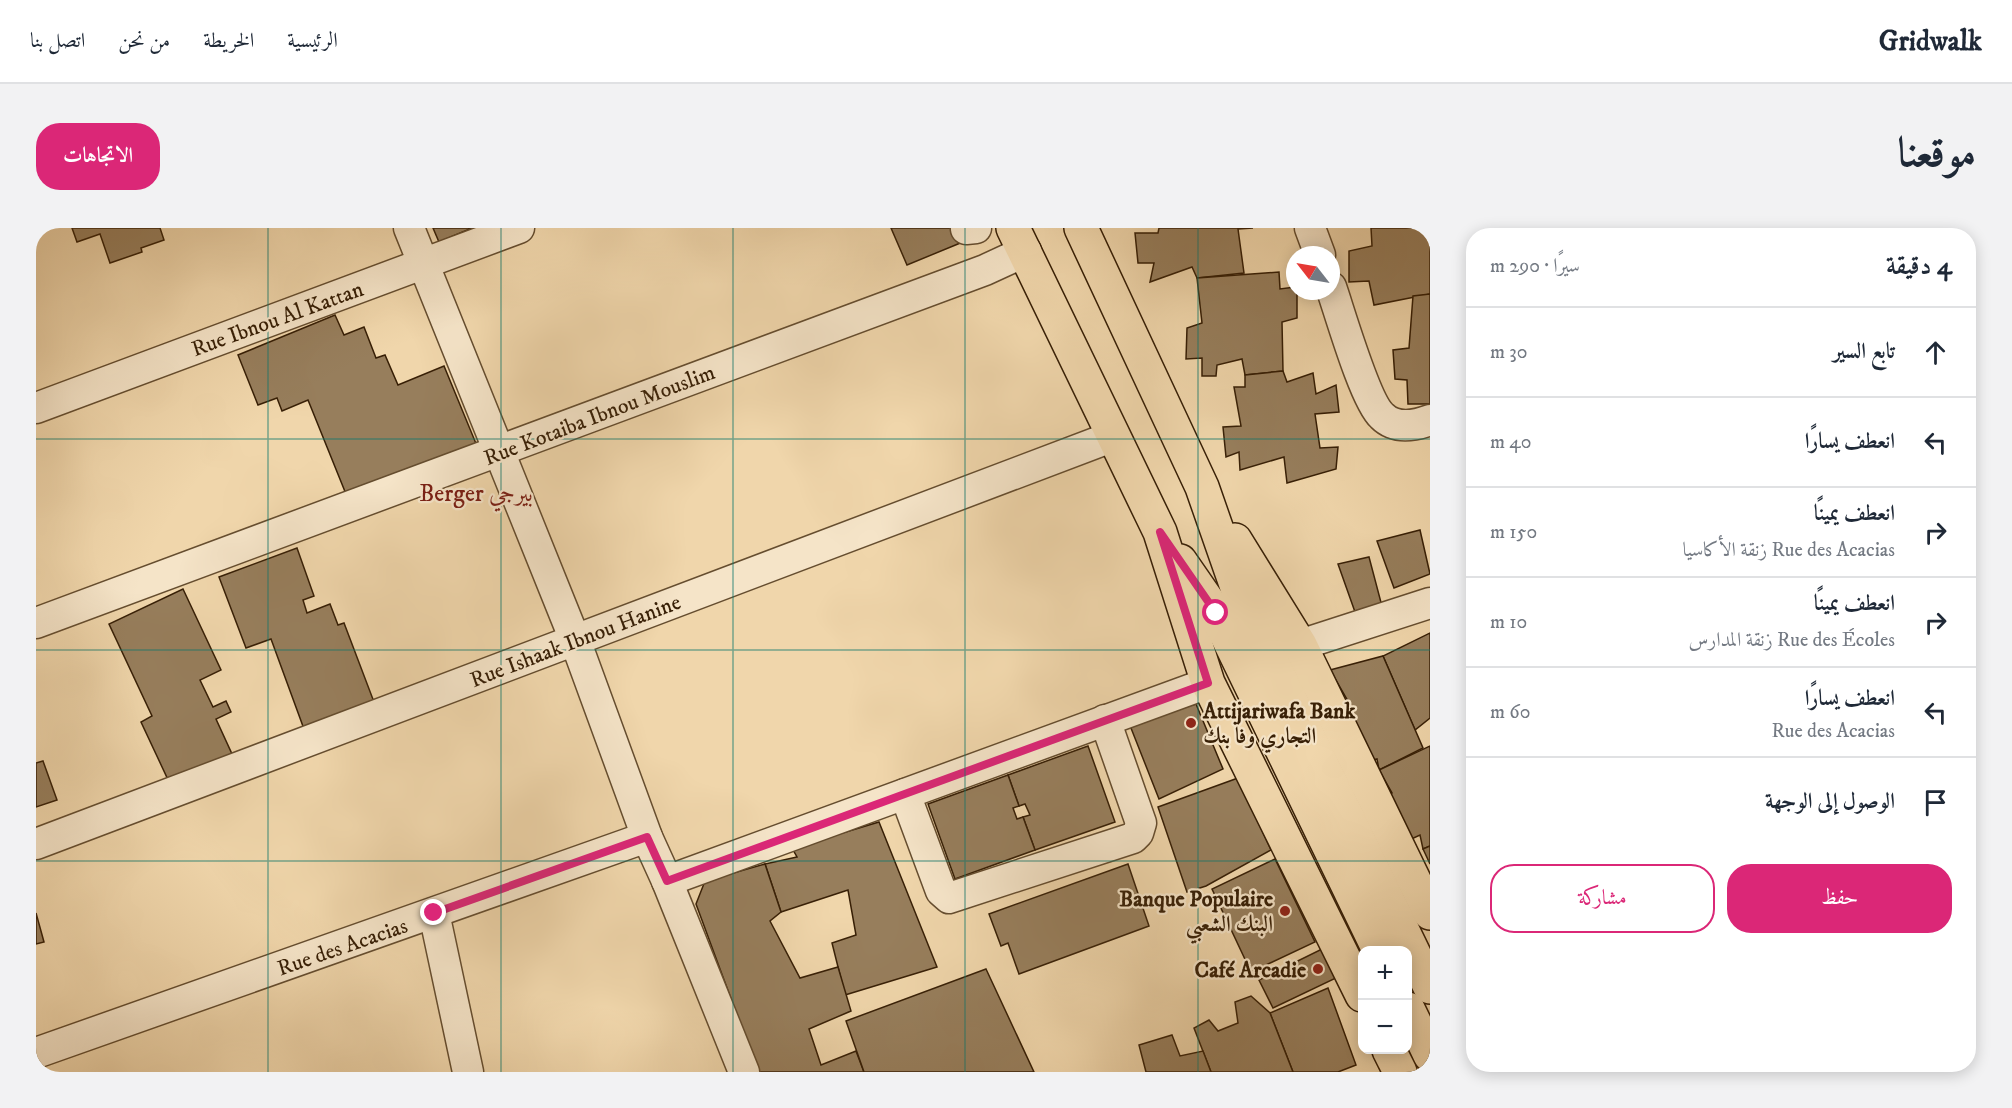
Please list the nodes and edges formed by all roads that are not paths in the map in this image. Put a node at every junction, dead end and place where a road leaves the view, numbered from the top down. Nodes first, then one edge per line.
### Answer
1 (409, 228) edge
2 (519, 228) edge
3 (1081, 228) edge
4 (1310, 228) edge
5 (1020, 240) edge
6 (1317, 246) edge
7 (423, 263) junction
8 (1336, 300) edge
9 (36, 408) edge
10 (1430, 420) edge
11 (1114, 436) junction
12 (498, 452) junction
13 (1202, 487) junction
14 (1160, 532) junction
15 (1430, 603) edge
16 (36, 623) edge
17 (575, 640) junction
18 (1300, 645) junction
19 (1208, 683) junction
20 (1105, 720) junction
21 (905, 794) junction
22 (647, 837) junction
23 (36, 844) edge
24 (667, 881) junction
25 (434, 913) junction
26 (1430, 913) edge
27 (1377, 946) edge
28 (1358, 987) edge
29 (1430, 987) edge
30 (1412, 1019) edge
31 (36, 1053) edge
32 (1430, 1055) edge
33 (468, 1072) edge
34 (744, 1072) edge

1 - 7 street
2 - 7 street, Rue Ibnou Al Kattan
3 - 13 main road
4 - 6 street
5 - 11 main road
5 - 12 street, Rue Kotaiba Ibnou Mouslim
7 - 9 street, Rue Ibnou Al Kattan
7 - 12 street
8 - 10 street
11 - 14 main road
11 - 17 street, Rue Ishaak Ibnou Hanine
12 - 16 street, Rue Kotaiba Ibnou Mouslim
12 - 17 street
13 - 18 main road
13 - 29 main road
14 - 19 main road
14 - 27 main road
15 - 18 street
17 - 22 street
17 - 23 street, Rue Ishaak Ibnou Hanine
18 - 26 main road
19 - 20 street
19 - 28 main road
20 - 21 street
20 - 21 street
21 - 24 street
22 - 24 street
22 - 25 street, Rue des Acacias
24 - 34 street
25 - 31 street, Rue des Acacias
25 - 33 street
30 - 32 main road

